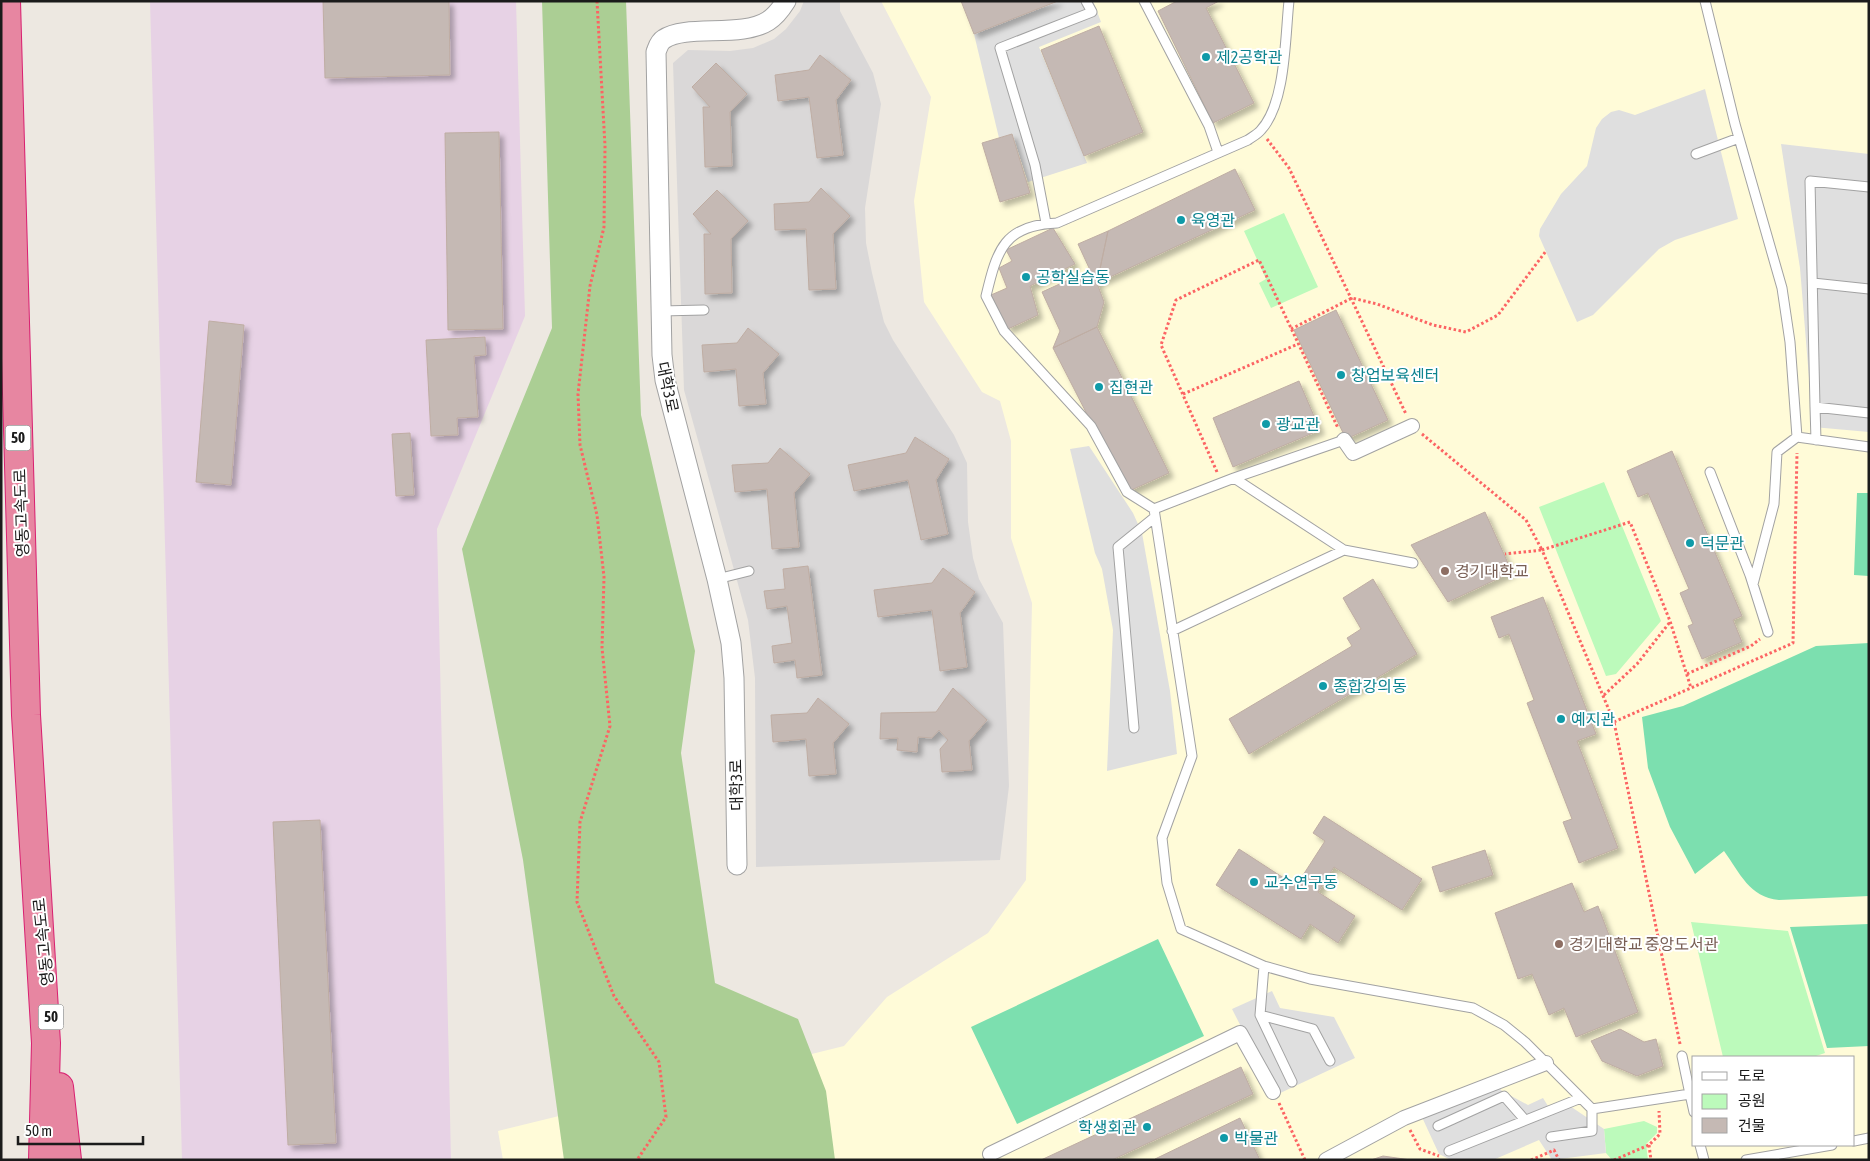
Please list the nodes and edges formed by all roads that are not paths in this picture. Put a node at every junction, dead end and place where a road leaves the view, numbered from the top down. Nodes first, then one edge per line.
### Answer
1 (6, 1) edge
2 (786, 1) edge
3 (1086, 1) edge
4 (1144, 1) edge
5 (1289, 1) edge
6 (1705, 1) edge
7 (1739, 138) junction
8 (1218, 152) junction
9 (1696, 154) dead end
10 (1869, 187) edge
11 (1046, 223) junction
12 (1814, 283) junction
13 (1869, 289) edge
14 (704, 310) dead end
15 (661, 311) junction
16 (1815, 407) junction
17 (1869, 413) edge
18 (1412, 426) road end
19 (1797, 437) junction
20 (1344, 440) joint
21 (1816, 440) junction
22 (1869, 447) edge
23 (1710, 472) dead end
24 (1234, 478) junction
25 (1155, 513) junction
26 (1344, 550) junction
27 (1412, 563) dead end
28 (749, 571) dead end
29 (717, 579) junction
30 (1753, 585) junction
31 (1172, 631) junction
32 (1768, 632) dead end
33 (1134, 728) dead end
34 (737, 865) dead end
35 (36, 874) junction
36 (1264, 966) junction
37 (1260, 1015) junction
38 (1682, 1056) road end
39 (1330, 1061) dead end
40 (1546, 1063) junction
41 (1292, 1082) dead end
42 (1273, 1092) road end
43 (1690, 1094) junction
44 (1581, 1098) junction
45 (1692, 1103) edge
46 (1592, 1109) junction
47 (1525, 1120) junction
48 (1438, 1126) dead end
49 (1550, 1138) dead end
50 (1869, 1138) edge
51 (1855, 1141) edge
52 (1700, 1146) edge
53 (1826, 1146) edge
54 (1449, 1151) dead end
55 (990, 1154) dead end
56 (43, 1160) edge
57 (67, 1160) edge
58 (1326, 1160) edge
59 (1704, 1160) edge
60 (1746, 1160) edge

1 - 35 highway, 영동고속도로 / 50
2 - 15 street, 대학3로
3 - 11 lane
4 - 8 lane
5 - 8 lane
6 - 7 lane
7 - 9 lane
7 - 19 lane
8 - 11 lane
10 - 12 lane
11 - 25 lane
12 - 13 lane
12 - 16 lane
14 - 15 lane
15 - 29 street, 대학3로
16 - 17 lane
16 - 21 lane
18 - 20 street
19 - 21 lane
19 - 30 lane
20 - 24 lane
21 - 22 lane
23 - 30 lane
24 - 25 lane
24 - 26 lane
25 - 31 lane
25 - 33 lane
26 - 27 lane
26 - 31 lane
28 - 29 lane
29 - 34 street, 대학3로
30 - 32 lane
31 - 36 lane
35 - 56 highway, 영동고속도로 / 50
35 - 57 highway, 영동고속도로 / 50
36 - 37 lane
36 - 40 lane
37 - 39 lane
37 - 41 lane
38 - 43 lane
40 - 44 lane
40 - 58 street
42 - 55 street
43 - 45 lane
43 - 46 lane
44 - 46 lane
44 - 47 lane
46 - 49 lane
47 - 48 lane
47 - 54 lane
50 - 51 lane
52 - 59 lane
53 - 60 lane

